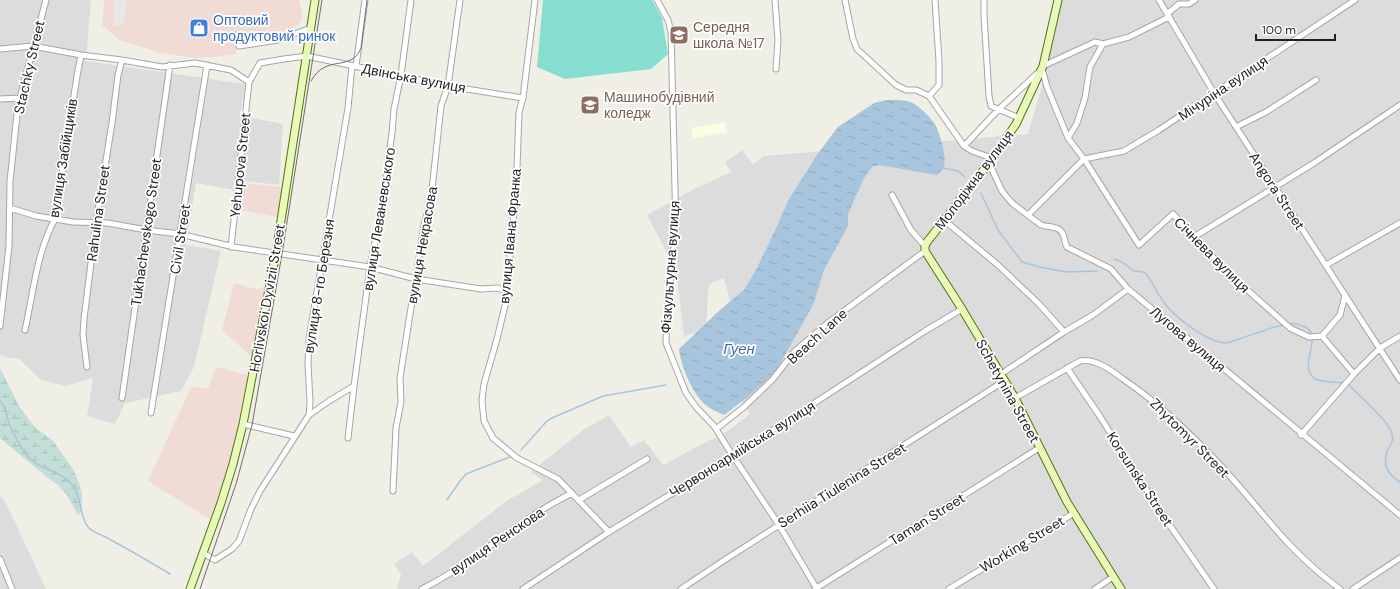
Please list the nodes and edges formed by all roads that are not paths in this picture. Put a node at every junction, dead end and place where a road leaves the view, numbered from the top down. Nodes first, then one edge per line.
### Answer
1 (46, 0) edge
2 (315, 0) edge
3 (365, 0) edge
4 (412, 0) edge
5 (460, 0) edge
6 (535, 0) edge
7 (657, 0) edge
8 (775, 0) edge
9 (845, 0) edge
10 (935, 0) edge
11 (984, 0) edge
12 (1058, 0) edge
13 (1159, 0) edge
14 (1196, 0) edge
15 (1355, 0) edge
16 (1168, 16) junction
17 (311, 28) junction
18 (1102, 44) junction
19 (33, 46) junction
20 (239, 46) dead end
21 (0, 49) edge
22 (81, 55) junction
23 (307, 56) junction
24 (122, 60) junction
25 (170, 65) junction
26 (207, 65) junction
27 (354, 66) junction
28 (1042, 68) junction
29 (776, 69) dead end
30 (401, 75) junction
31 (1316, 80) dead end
32 (249, 82) junction
33 (448, 86) junction
34 (1214, 94) junction
35 (929, 96) junction
36 (20, 98) junction
37 (523, 98) junction
38 (0, 99) edge
39 (1400, 105) edge
40 (998, 110) junction
41 (1019, 118) junction
42 (1236, 127) junction
43 (1068, 138) junction
44 (964, 146) junction
45 (1084, 159) junction
46 (990, 161) junction
47 (1274, 187) junction
48 (892, 195) dead end
49 (10, 208) junction
50 (1028, 215) junction
51 (55, 219) junction
52 (944, 220) junction
53 (96, 223) junction
54 (1400, 223) edge
55 (146, 230) junction
56 (180, 234) junction
57 (1194, 237) junction
58 (231, 246) junction
59 (925, 248) junction
60 (276, 253) junction
61 (323, 261) junction
62 (1326, 265) junction
63 (370, 267) junction
64 (416, 279) junction
65 (1128, 289) junction
66 (507, 291) junction
67 (1345, 296) junction
68 (962, 309) junction
69 (0, 326) edge
70 (26, 330) dead end
71 (1064, 332) junction
72 (1320, 336) junction
73 (1400, 336) edge
74 (1380, 348) junction
75 (87, 367) dead end
76 (1067, 368) junction
77 (1354, 374) junction
78 (1003, 378) junction
79 (1400, 380) edge
80 (354, 386) junction
81 (122, 398) dead end
82 (1015, 398) junction
83 (152, 413) dead end
84 (309, 415) junction
85 (243, 424) junction
86 (716, 429) junction
87 (1302, 435) junction
88 (294, 436) junction
89 (348, 438) dead end
90 (1039, 448) junction
91 (732, 456) junction
92 (647, 459) dead end
93 (393, 491) dead end
94 (572, 493) junction
95 (579, 500) junction
96 (1074, 513) junction
97 (1400, 515) edge
98 (779, 525) junction
99 (609, 532) junction
100 (203, 553) junction
101 (1400, 558) edge
102 (0, 560) edge
103 (1113, 577) junction
104 (1356, 588) edge
105 (12, 589) edge
106 (190, 589) edge
107 (422, 589) edge
108 (523, 589) edge
109 (681, 589) edge
110 (816, 589) edge
111 (949, 589) edge
112 (1095, 589) edge
113 (1121, 589) edge
114 (1214, 589) edge
115 (1340, 589) edge

1 - 19 street, Stachky Street
2 - 17 street, Horlivskoi Dyvizii Street
3 - 27 street, вулиця 8-го Березня
4 - 30 street, вулиця Леваневського
5 - 33 street, вулиця Некрасова
6 - 37 street, вулиця Івана Франка
7 - 86 street, Фізкультурна вулиця
8 - 29 street
9 - 35 street
10 - 35 street
11 - 40 street
12 - 28 street, Молодіжна вулиця
13 - 16 street, Angora Street
14 - 16 street
15 - 34 street, Мічуріна вулиця
16 - 18 street
16 - 34 street, Angora Street
17 - 20 street
17 - 23 street, Horlivskoi Dyvizii Street
18 - 28 street
18 - 43 street
19 - 21 street
19 - 22 street
19 - 36 street, Stachky Street
22 - 24 street
22 - 51 street, вулиця Забійщиків
23 - 27 street, Двінська вулиця
23 - 32 street, Двінська вулиця
23 - 60 street, Horlivskoi Dyvizii Street
24 - 25 street
24 - 53 street, Rahulina Street
25 - 26 street
25 - 55 street, Tukhachevskogo Street
26 - 32 street
26 - 56 street, Civil Street
27 - 30 street, Двінська вулиця
27 - 61 street, вулиця 8-го Березня
28 - 40 street
28 - 41 street, Молодіжна вулиця
28 - 43 street
30 - 33 street, Двінська вулиця
30 - 63 street, вулиця Леваневського
31 - 42 street
32 - 58 street, Yehupova Street
33 - 37 street, Двінська вулиця
33 - 64 street, вулиця Некрасова
34 - 42 street, Angora Street
34 - 45 street, Мічуріна вулиця
35 - 44 street
36 - 38 street
36 - 49 street, Stachky Street
37 - 66 street, вулиця Івана Франка
39 - 47 street
40 - 41 street
40 - 44 street
41 - 46 street, Молодіжна вулиця
42 - 47 street, Angora Street
43 - 45 street
44 - 46 street
45 - 50 street
45 - 57 street, Січнева вулиця
46 - 50 street, Лугова вулиця
46 - 52 street, Молодіжна вулиця
47 - 57 street
47 - 62 street, Angora Street
48 - 59 street, Schetynina Street
49 - 51 street
49 - 69 street, Stachky Street
50 - 65 street, Лугова вулиця
51 - 53 street
51 - 70 street, вулиця Забійщиків
52 - 59 street, Молодіжна вулиця
52 - 71 street
53 - 55 street
53 - 75 street, Rahulina Street
54 - 62 street
55 - 56 street
55 - 81 street, Tukhachevskogo Street
56 - 58 street
56 - 83 street, Civil Street
57 - 72 street, Січнева вулиця
58 - 60 street
59 - 68 street, Schetynina Street
59 - 86 street, Beach Lane
60 - 61 street
60 - 85 street, Horlivskoi Dyvizii Street
61 - 63 street
61 - 84 street, вулиця 8-го Березня
62 - 67 street, Angora Street
63 - 64 street
63 - 80 street, вулиця Леваневського
64 - 66 street
64 - 93 street, вулиця Некрасова
65 - 71 street, Serhiia Tiulenina Street
65 - 87 street, Лугова вулиця
66 - 94 street, вулиця Івана Франка
67 - 72 street
67 - 74 street, Angora Street
68 - 78 street, Schetynina Street
68 - 91 street, Червоноармійська вулиця
71 - 78 street, Serhiia Tiulenina Street
72 - 77 street
73 - 74 street
74 - 77 street
74 - 79 street, Angora Street
76 - 82 street, Zhytomyr Street
76 - 114 street, Korsunska Street
76 - 115 street, Zhytomyr Street
77 - 87 street
78 - 82 street, Schetynina Street
78 - 98 street, Serhiia Tiulenina Street
80 - 84 street
80 - 89 street, вулиця Леваневського
82 - 90 street, Schetynina Street
84 - 88 street
85 - 88 street
85 - 100 street, Horlivskoi Dyvizii Street
86 - 91 street, Фізкультурна вулиця
87 - 97 street, Лугова вулиця
88 - 100 street
90 - 96 street, Schetynina Street
90 - 110 street, Taman Street
91 - 98 street, Фізкультурна вулиця
91 - 99 street, Червоноармійська вулиця
92 - 95 street
94 - 95 street, вулиця Івана Франка
94 - 107 street, вулиця Ренскова
95 - 99 street, вулиця Івана Франка
96 - 103 street, Schetynina Street
96 - 111 street, Working Street
98 - 109 street, Serhiia Tiulenina Street
98 - 110 street, Фізкультурна вулиця
99 - 108 street, Червоноармійська вулиця
100 - 106 street, Horlivskoi Dyvizii Street
101 - 104 street
102 - 105 street
103 - 112 street
103 - 113 street, Schetynina Street

